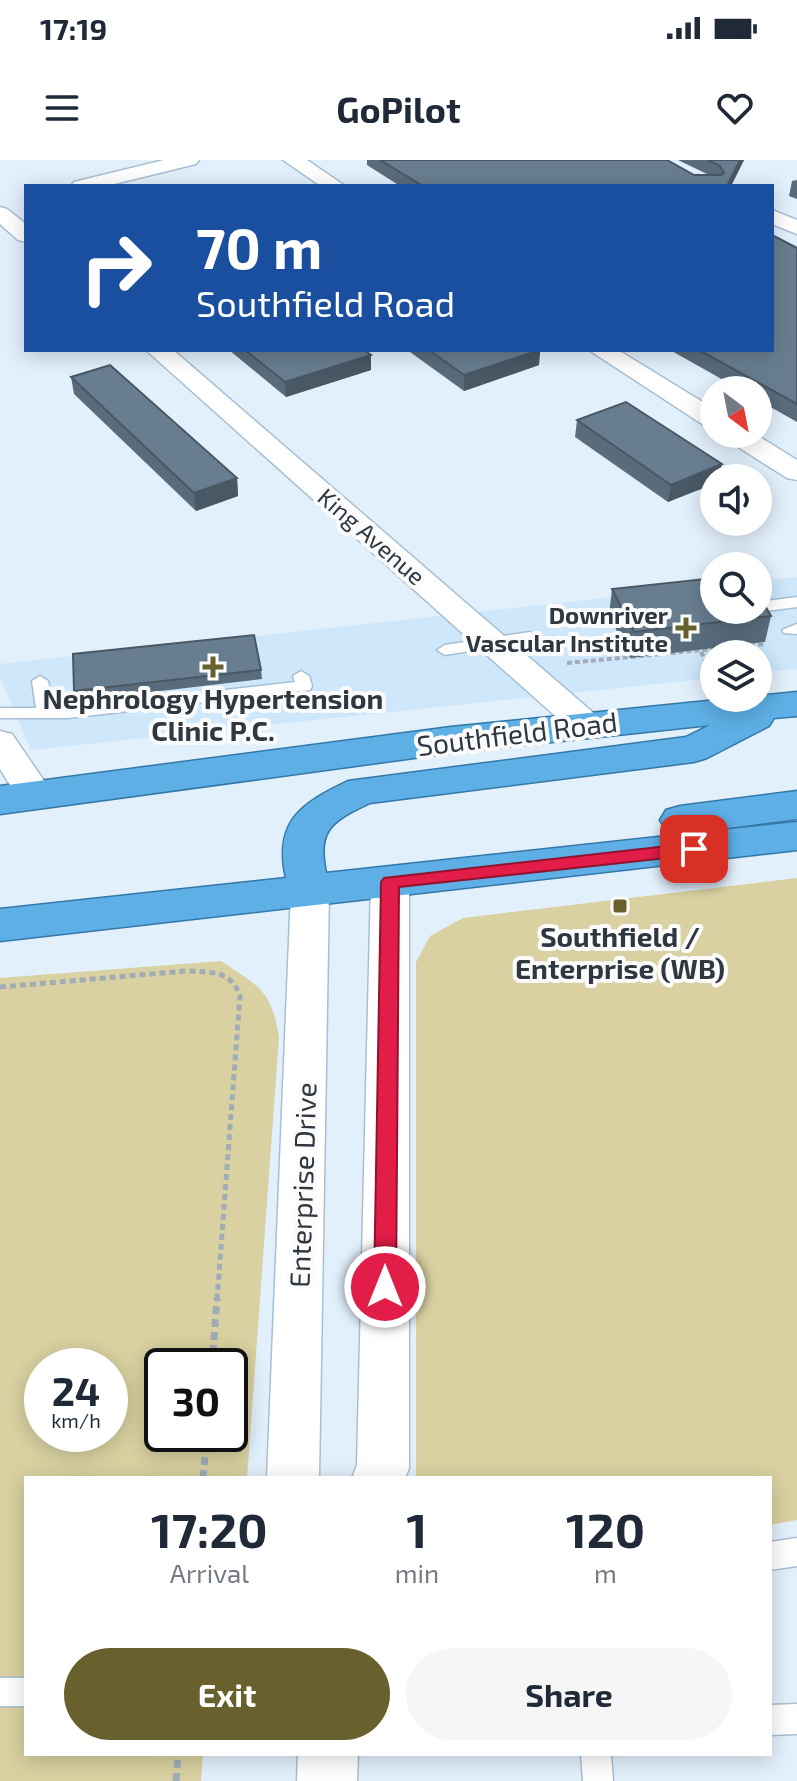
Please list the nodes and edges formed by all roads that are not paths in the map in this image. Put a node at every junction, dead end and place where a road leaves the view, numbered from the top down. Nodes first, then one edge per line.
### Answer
1 (189, 160) edge
2 (293, 160) edge
3 (89, 184) edge
4 (332, 184) edge
5 (4, 207) edge
6 (774, 217) edge
7 (797, 228) edge
8 (24, 232) edge
9 (160, 352) edge
10 (604, 352) edge
11 (700, 411) edge
12 (758, 448) edge
13 (797, 472) edge
14 (797, 602) edge
15 (772, 605) edge
16 (530, 637) dead end
17 (494, 643) junction
18 (445, 650) dead end
19 (301, 676) dead end
20 (40, 681) dead end
21 (787, 705) edge
22 (0, 713) edge
23 (45, 713) junction
24 (585, 724) junction
25 (0, 742) edge
26 (17, 797) edge
27 (797, 805) edge
28 (797, 836) edge
29 (450, 876) junction
30 (390, 882) junction
31 (310, 891) junction
32 (0, 925) edge
33 (292, 1476) edge
34 (379, 1476) edge
35 (797, 1552) edge
36 (772, 1556) edge
37 (0, 1692) edge
38 (24, 1692) edge
39 (797, 1719) edge
40 (772, 1720) edge
41 (328, 1756) edge
42 (596, 1756) edge
43 (327, 1781) edge
44 (598, 1781) edge

1 - 3 street
2 - 4 street
5 - 8 street
6 - 7 street
9 - 17 street, King Avenue
10 - 11 street
12 - 13 street
14 - 15 lane
16 - 17 lane
17 - 18 lane
17 - 24 street, King Avenue
19 - 23 lane
20 - 23 lane
21 - 24 highway, Southfield Road
21 - 31 highway
22 - 23 lane
24 - 26 highway, Southfield Road
25 - 26 street
27 - 29 highway
28 - 29 highway
29 - 30 highway
30 - 31 highway
30 - 34 street
31 - 32 highway
31 - 33 street, Enterprise Drive
35 - 36 lane
37 - 38 lane
39 - 40 lane
41 - 43 street
42 - 44 lane

